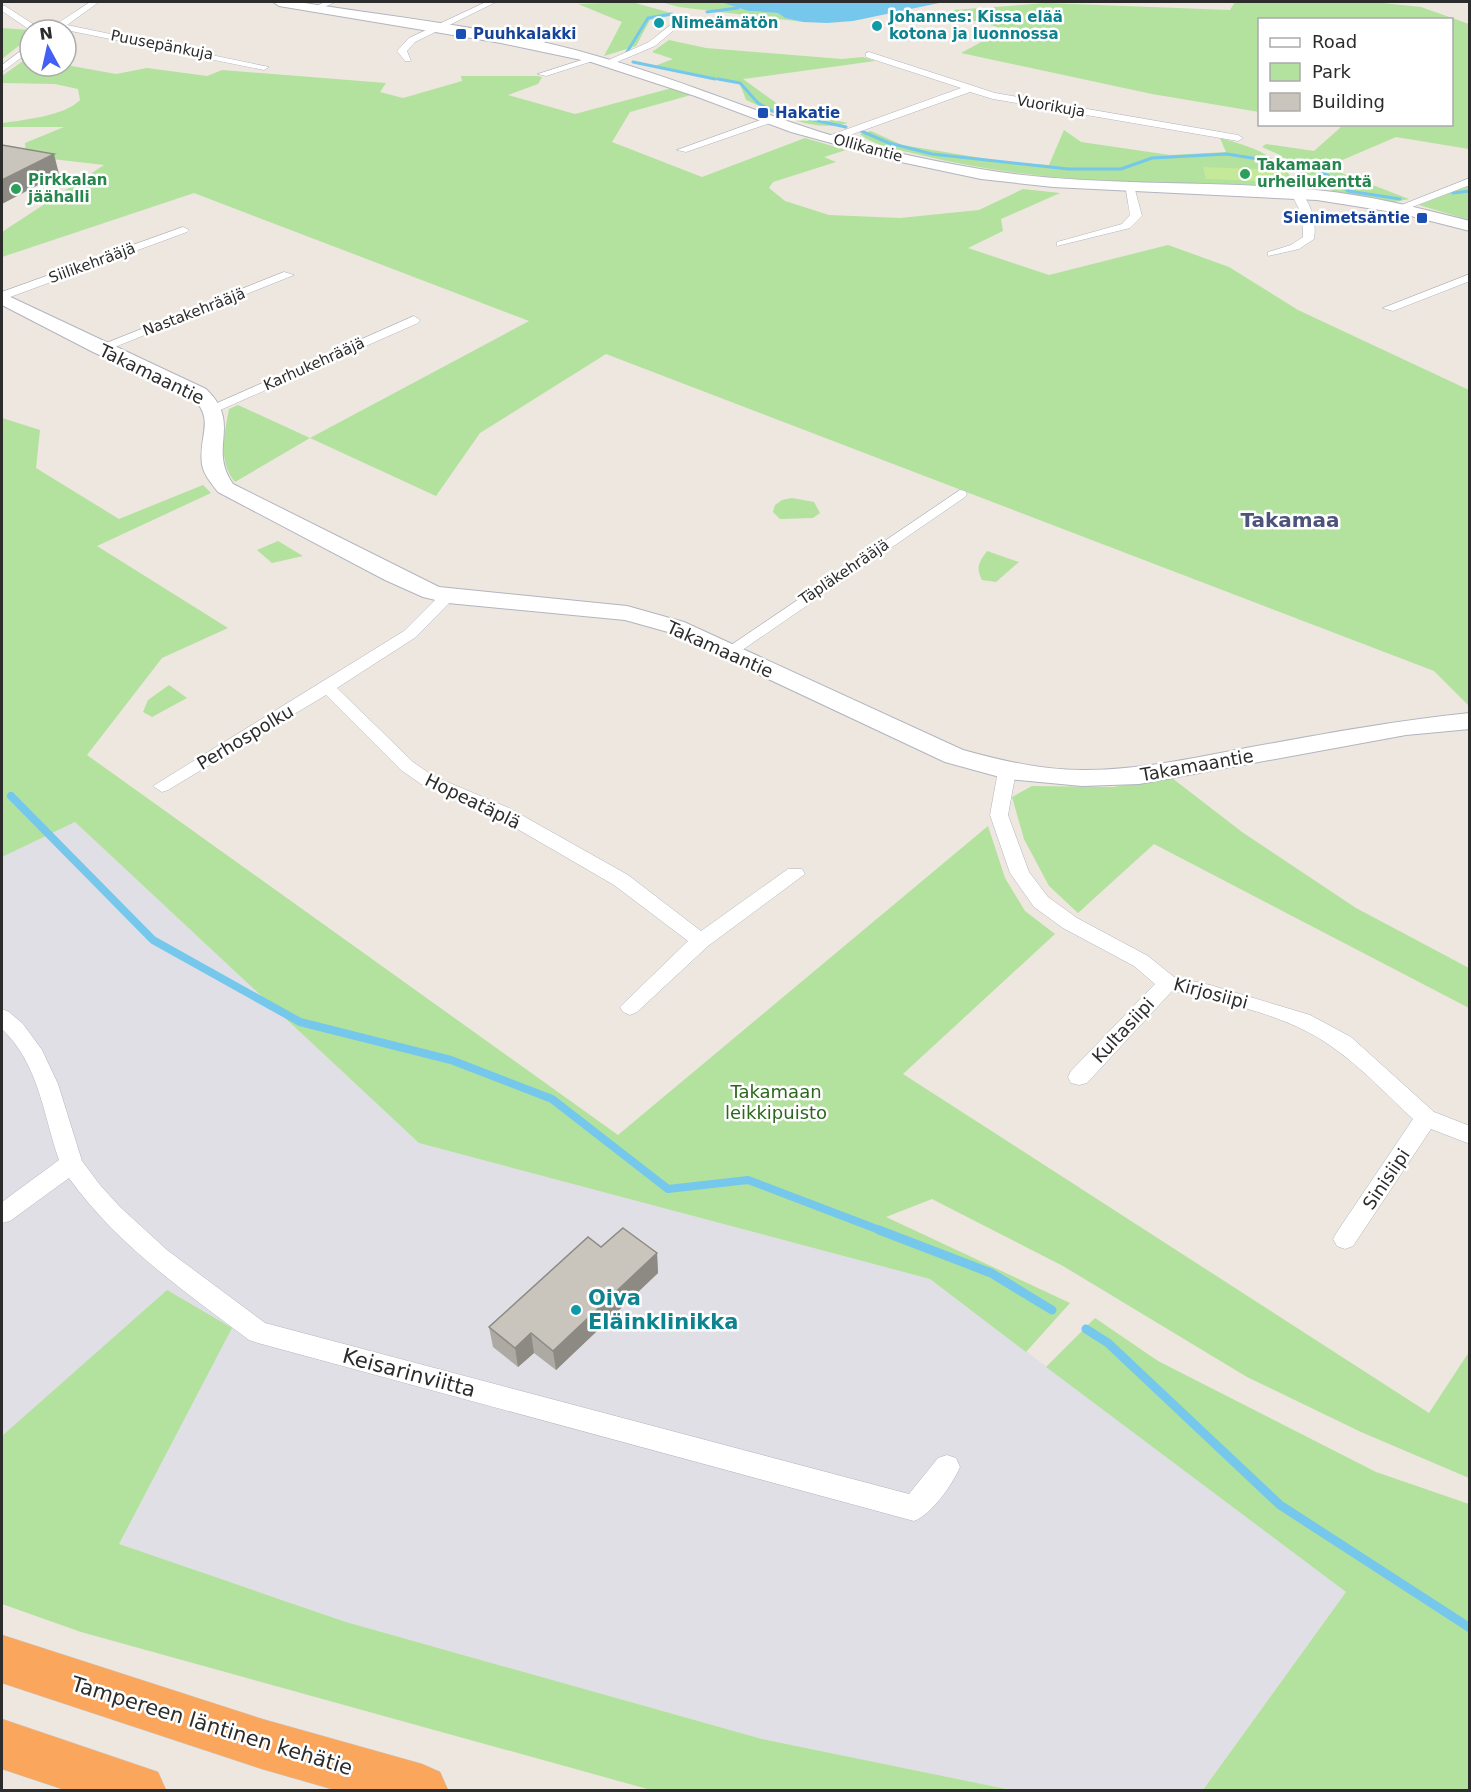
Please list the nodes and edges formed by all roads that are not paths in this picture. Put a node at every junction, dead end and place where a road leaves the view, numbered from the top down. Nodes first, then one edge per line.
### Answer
1 (95, 2) edge
2 (279, 2) edge
3 (492, 2) edge
4 (324, 4) edge
5 (2, 8) edge
6 (18, 18) edge
7 (71, 18) edge
8 (676, 25) dead end
9 (440, 28) junction
10 (565, 29) dead end
11 (78, 33) edge
12 (532, 45) junction
13 (869, 55) dead end
14 (18, 56) edge
15 (408, 59) dead end
16 (600, 61) junction
17 (264, 67) dead end
18 (2, 69) edge
19 (543, 74) dead end
20 (968, 89) junction
21 (769, 120) junction
22 (832, 138) junction
23 (1238, 138) dead end
24 (682, 150) dead end
25 (1470, 181) edge
26 (1130, 186) junction
27 (1296, 193) junction
28 (1400, 208) junction
29 (1470, 226) edge
30 (183, 230) dead end
31 (1061, 244) dead end
32 (1272, 255) dead end
33 (288, 275) dead end
34 (1470, 277) edge
35 (2, 297) edge
36 (1389, 308) dead end
37 (414, 320) dead end
38 (100, 348) junction
39 (213, 408) junction
40 (960, 495) dead end
41 (448, 596) junction
42 (729, 652) junction
43 (327, 687) junction
44 (1470, 721) edge
45 (1007, 771) junction
46 (162, 786) dead end
47 (795, 874) dead end
48 (701, 941) junction
49 (1168, 983) junction
50 (630, 1007) dead end
51 (2, 1017) edge
52 (1079, 1077) dead end
53 (1426, 1118) junction
54 (1470, 1135) edge
55 (72, 1163) junction
56 (2, 1214) edge
57 (1345, 1239) dead end
58 (947, 1467) dead end
59 (2, 1659) edge
60 (2, 1744) edge
61 (140, 1791) edge
62 (422, 1791) edge

1 - 7 street
2 - 4 street, Ollikantie
3 - 9 street
4 - 9 street, Ollikantie
5 - 6 street, Puusepänkuja
8 - 16 street
9 - 12 street, Ollikantie
9 - 15 street
10 - 12 street
11 - 17 street, Puusepänkuja
12 - 16 street, Ollikantie
13 - 20 street, Vuorikuja
14 - 18 street
16 - 19 street
16 - 21 street, Ollikantie
20 - 22 street
20 - 23 street, Vuorikuja
21 - 22 street, Ollikantie
21 - 24 street
22 - 26 street, Ollikantie
25 - 28 street
26 - 27 street, Ollikantie
26 - 31 street
27 - 28 street, Ollikantie
27 - 32 street
28 - 29 street, Ollikantie
30 - 35 street, Siilikehrääjä
33 - 38 street, Nastakehrääjä
34 - 36 street
35 - 38 street, Takamaantie
37 - 39 street, Karhukehrääjä
38 - 39 street, Takamaantie
39 - 41 street, Takamaantie
40 - 42 street, Täpläkehrääjä
41 - 42 street, Takamaantie
41 - 43 street
42 - 45 street, Takamaantie
43 - 46 street, Perhospolku
43 - 48 street, Hopeatäplä
44 - 45 street, Takamaantie
45 - 49 street, Kirjosiipi
47 - 48 street
48 - 50 street
49 - 52 street, Kultasiipi
49 - 53 street, Kirjosiipi
51 - 55 street, Keisarinviitta
53 - 54 street, Kirjosiipi
53 - 57 street, Sinisiipi
55 - 56 street
55 - 58 street, Keisarinviitta
59 - 62 highway, Tampereen läntinen kehätie
60 - 61 highway

